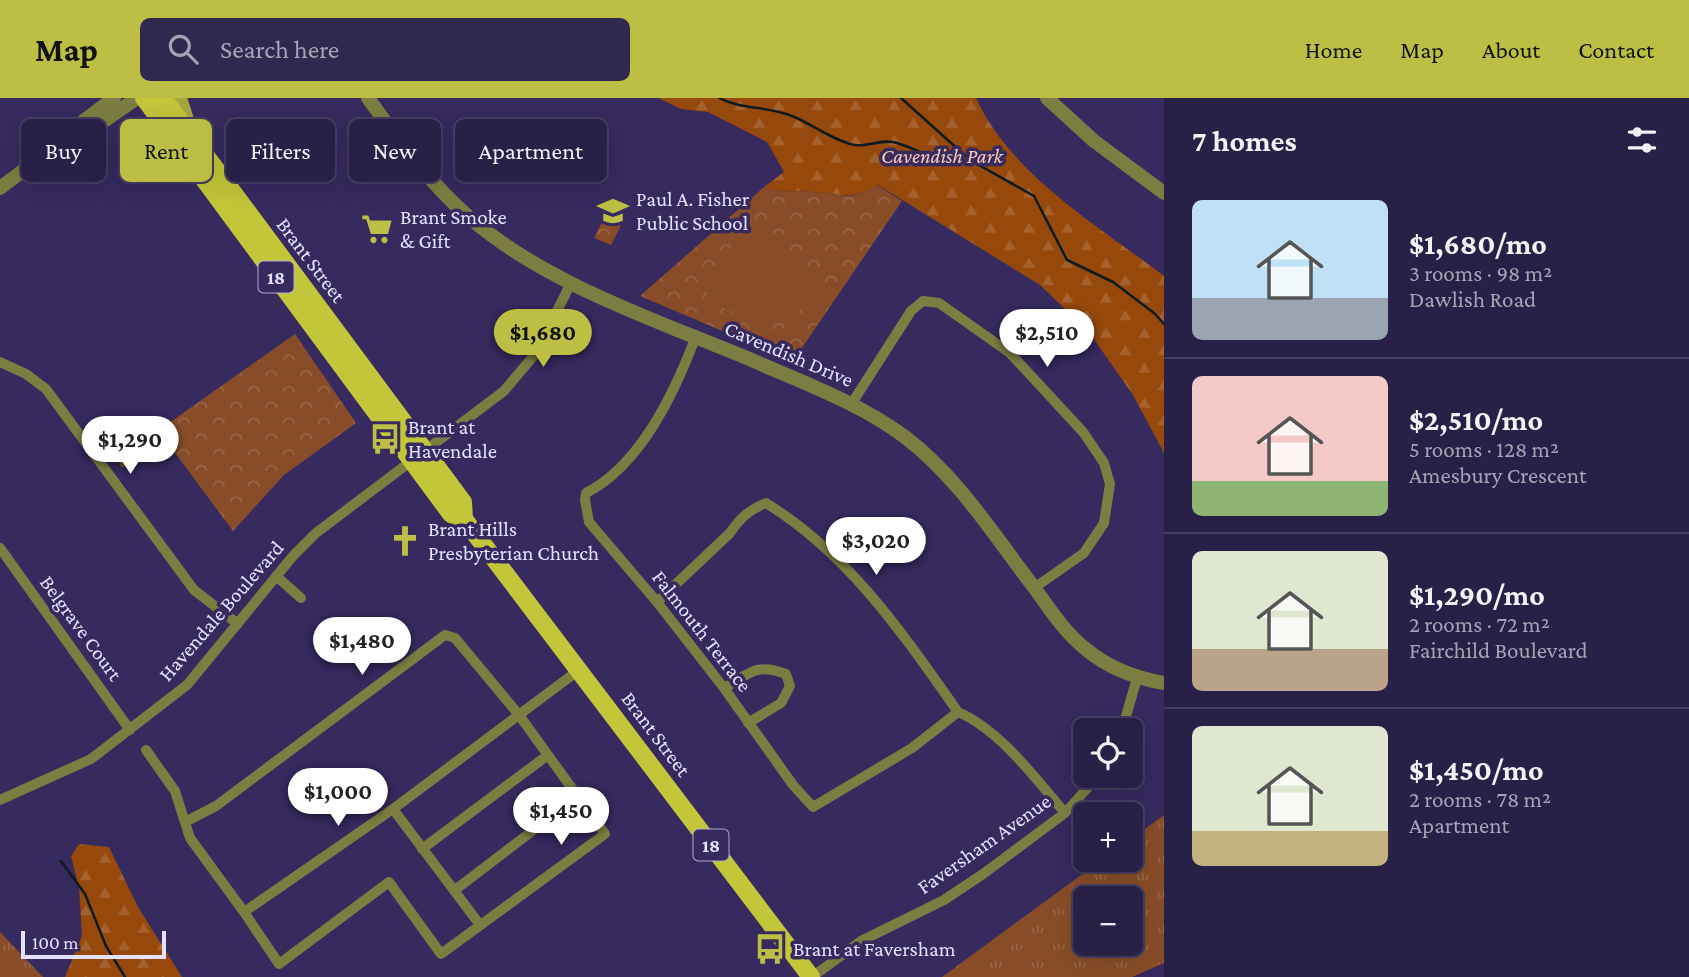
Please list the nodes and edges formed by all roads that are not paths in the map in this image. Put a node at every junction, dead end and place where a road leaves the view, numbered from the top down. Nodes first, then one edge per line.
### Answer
1 (114, 98) edge
2 (137, 98) edge
3 (144, 98) edge
4 (163, 98) edge
5 (180, 98) edge
6 (368, 98) edge
7 (1047, 98) edge
8 (86, 119) edge
9 (178, 119) edge
10 (187, 119) edge
11 (106, 120) edge
12 (212, 165) edge
13 (21, 173) edge
14 (0, 188) edge
15 (1164, 193) edge
16 (571, 283) junction
17 (696, 337) junction
18 (0, 362) edge
19 (852, 403) junction
20 (418, 456) junction
21 (0, 548) edge
22 (276, 576) junction
23 (1034, 588) junction
24 (301, 598) dead end
25 (657, 602) junction
26 (238, 624) junction
27 (579, 670) junction
28 (1138, 678) junction
29 (1164, 683) edge
30 (724, 688) junction
31 (958, 712) junction
32 (519, 715) junction
33 (1126, 718) edge
34 (748, 723) junction
35 (130, 730) junction
36 (146, 750) dead end
37 (548, 755) junction
38 (1087, 788) edge
39 (578, 796) junction
40 (0, 800) edge
41 (393, 809) junction
42 (1065, 813) junction
43 (185, 822) junction
44 (422, 849) junction
45 (455, 890) junction
46 (244, 912) junction
47 (480, 925) junction
48 (811, 977) edge

1 - 8 street
2 - 11 street
3 - 20 main road, Brant Street / 18
4 - 9 main road, Brant Street / 18
5 - 10 main road
6 - 16 street, Cavendish Drive
7 - 15 street
12 - 20 main road, Brant Street / 18
13 - 14 street
16 - 17 street, Cavendish Drive
16 - 20 street, Havendale Boulevard
17 - 19 street, Cavendish Drive
17 - 25 street, Falmouth Terrace
18 - 26 street
19 - 23 street, Cavendish Drive
19 - 23 street
20 - 22 street, Havendale Boulevard
20 - 27 main road, Brant Street / 18
21 - 35 street, Belgrave Court
22 - 24 street
22 - 26 street, Havendale Boulevard
23 - 28 street, Cavendish Drive
25 - 30 street, Falmouth Terrace
25 - 31 street
26 - 35 street, Havendale Boulevard
27 - 32 street
27 - 48 main road, Brant Street / 18
28 - 29 street, Cavendish Drive
28 - 33 street
30 - 34 street, Falmouth Terrace
30 - 34 street
31 - 34 street, Falmouth Terrace
31 - 42 street
32 - 37 street
32 - 41 street
32 - 43 street
35 - 40 street, Havendale Boulevard
36 - 43 street
37 - 39 street
37 - 44 street
38 - 42 street, Faversham Avenue
39 - 45 street
39 - 47 street
41 - 44 street
41 - 46 street
42 - 48 street, Faversham Avenue
43 - 46 street
44 - 45 street
45 - 47 street
46 - 47 street

